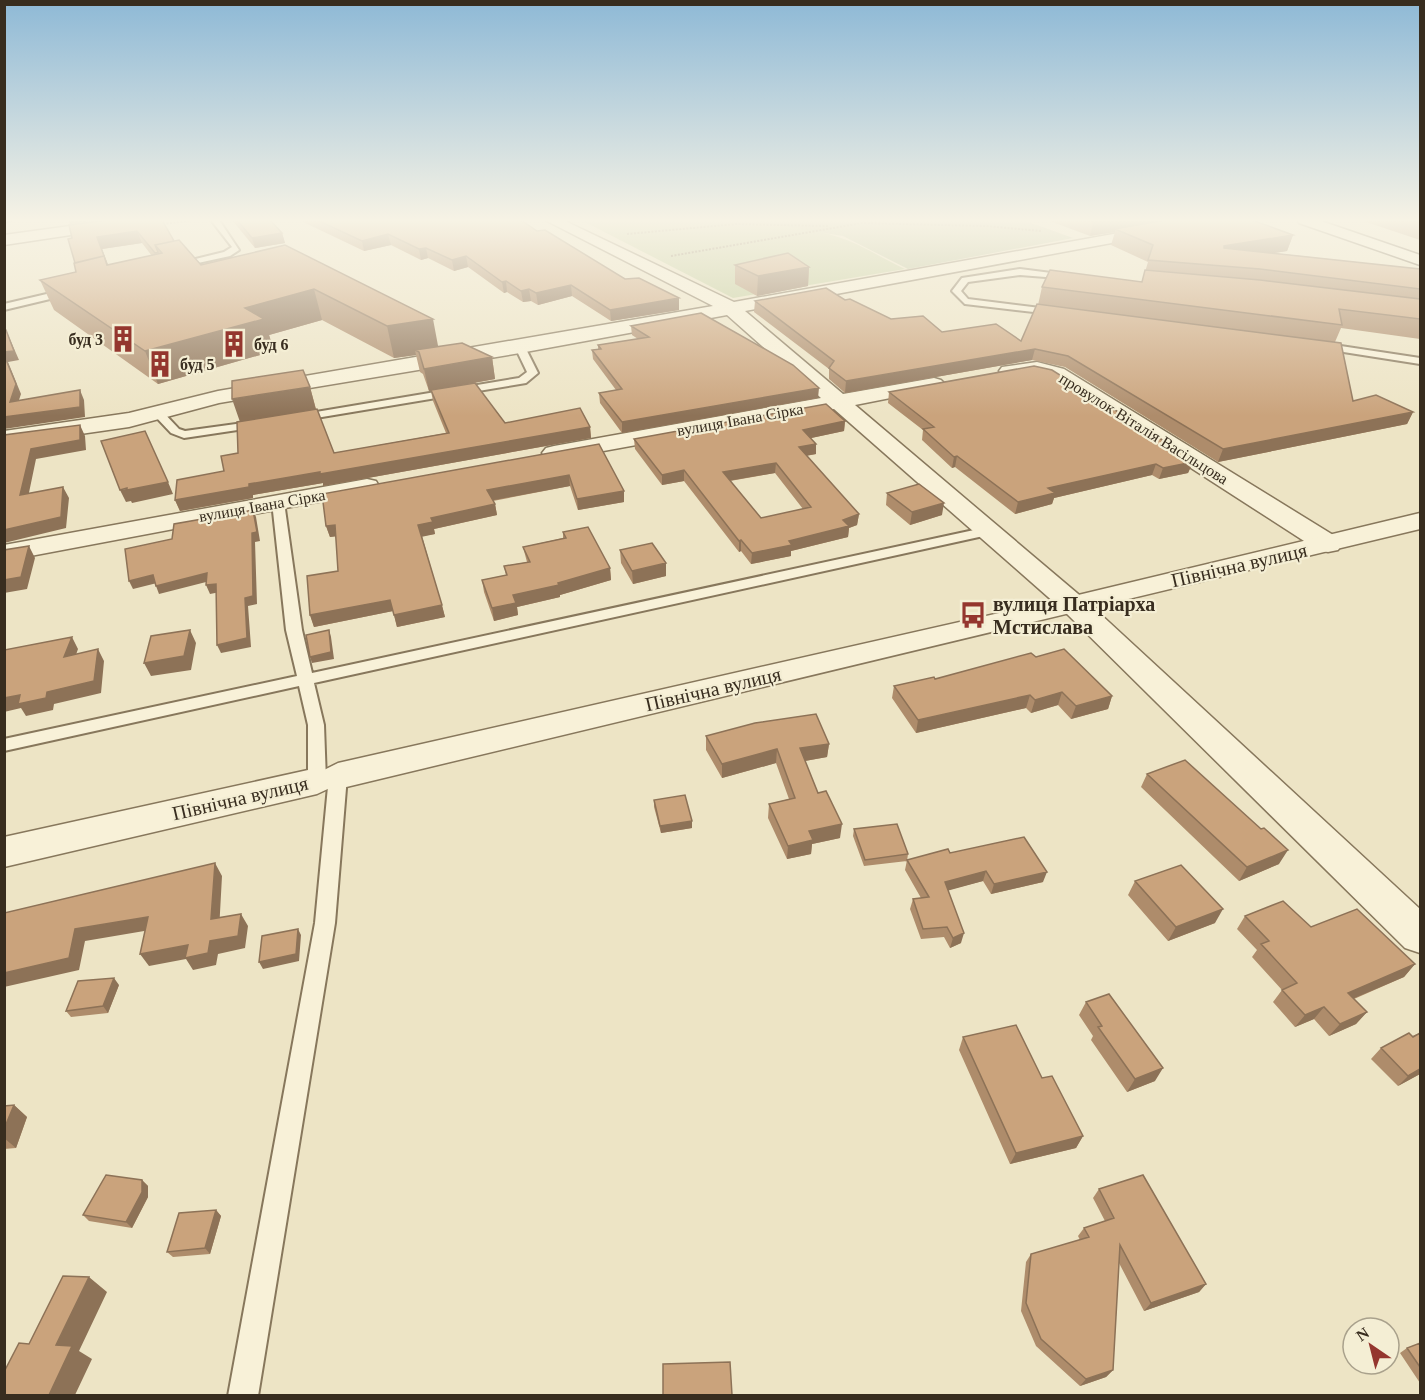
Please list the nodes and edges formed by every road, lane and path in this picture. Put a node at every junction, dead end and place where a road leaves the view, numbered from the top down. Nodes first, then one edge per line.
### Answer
1 (685, 285) edge
2 (850, 285) edge
3 (961, 285) edge
4 (77, 290) edge
5 (4, 307) edge
6 (729, 307) junction
7 (1066, 314) edge
8 (1309, 344) edge
9 (520, 347) junction
10 (1420, 361) edge
11 (992, 374) edge
12 (956, 381) edge
13 (838, 401) junction
14 (158, 413) junction
15 (4, 438) edge
16 (535, 456) edge
17 (395, 481) edge
18 (278, 502) junction
19 (1420, 521) edge
20 (988, 531) junction
21 (1328, 544) junction
22 (4, 553) edge
23 (1074, 605) junction
24 (306, 680) junction
25 (4, 745) edge
26 (328, 778) junction
27 (4, 852) edge
28 (1420, 935) edge
29 (243, 1395) edge

1 - 6 street
2 - 6 street
3 - 7 lane
4 - 5 lane
6 - 9 street
6 - 13 street
8 - 10 lane
9 - 14 street
9 - 14 lane
11 - 21 street, провулок Віталія Васільцова
12 - 13 street
13 - 16 street, вулиця Івана Сірка
13 - 20 street
14 - 15 street
17 - 18 street, вулиця Івана Сірка
18 - 22 street, вулиця Івана Сірка
18 - 24 lane
19 - 21 street, Північна вулиця
20 - 23 street
20 - 24 lane
21 - 23 street, Північна вулиця
23 - 26 street, Північна вулиця
23 - 28 street
24 - 25 lane
24 - 26 lane
26 - 27 street, Північна вулиця
26 - 29 lane

